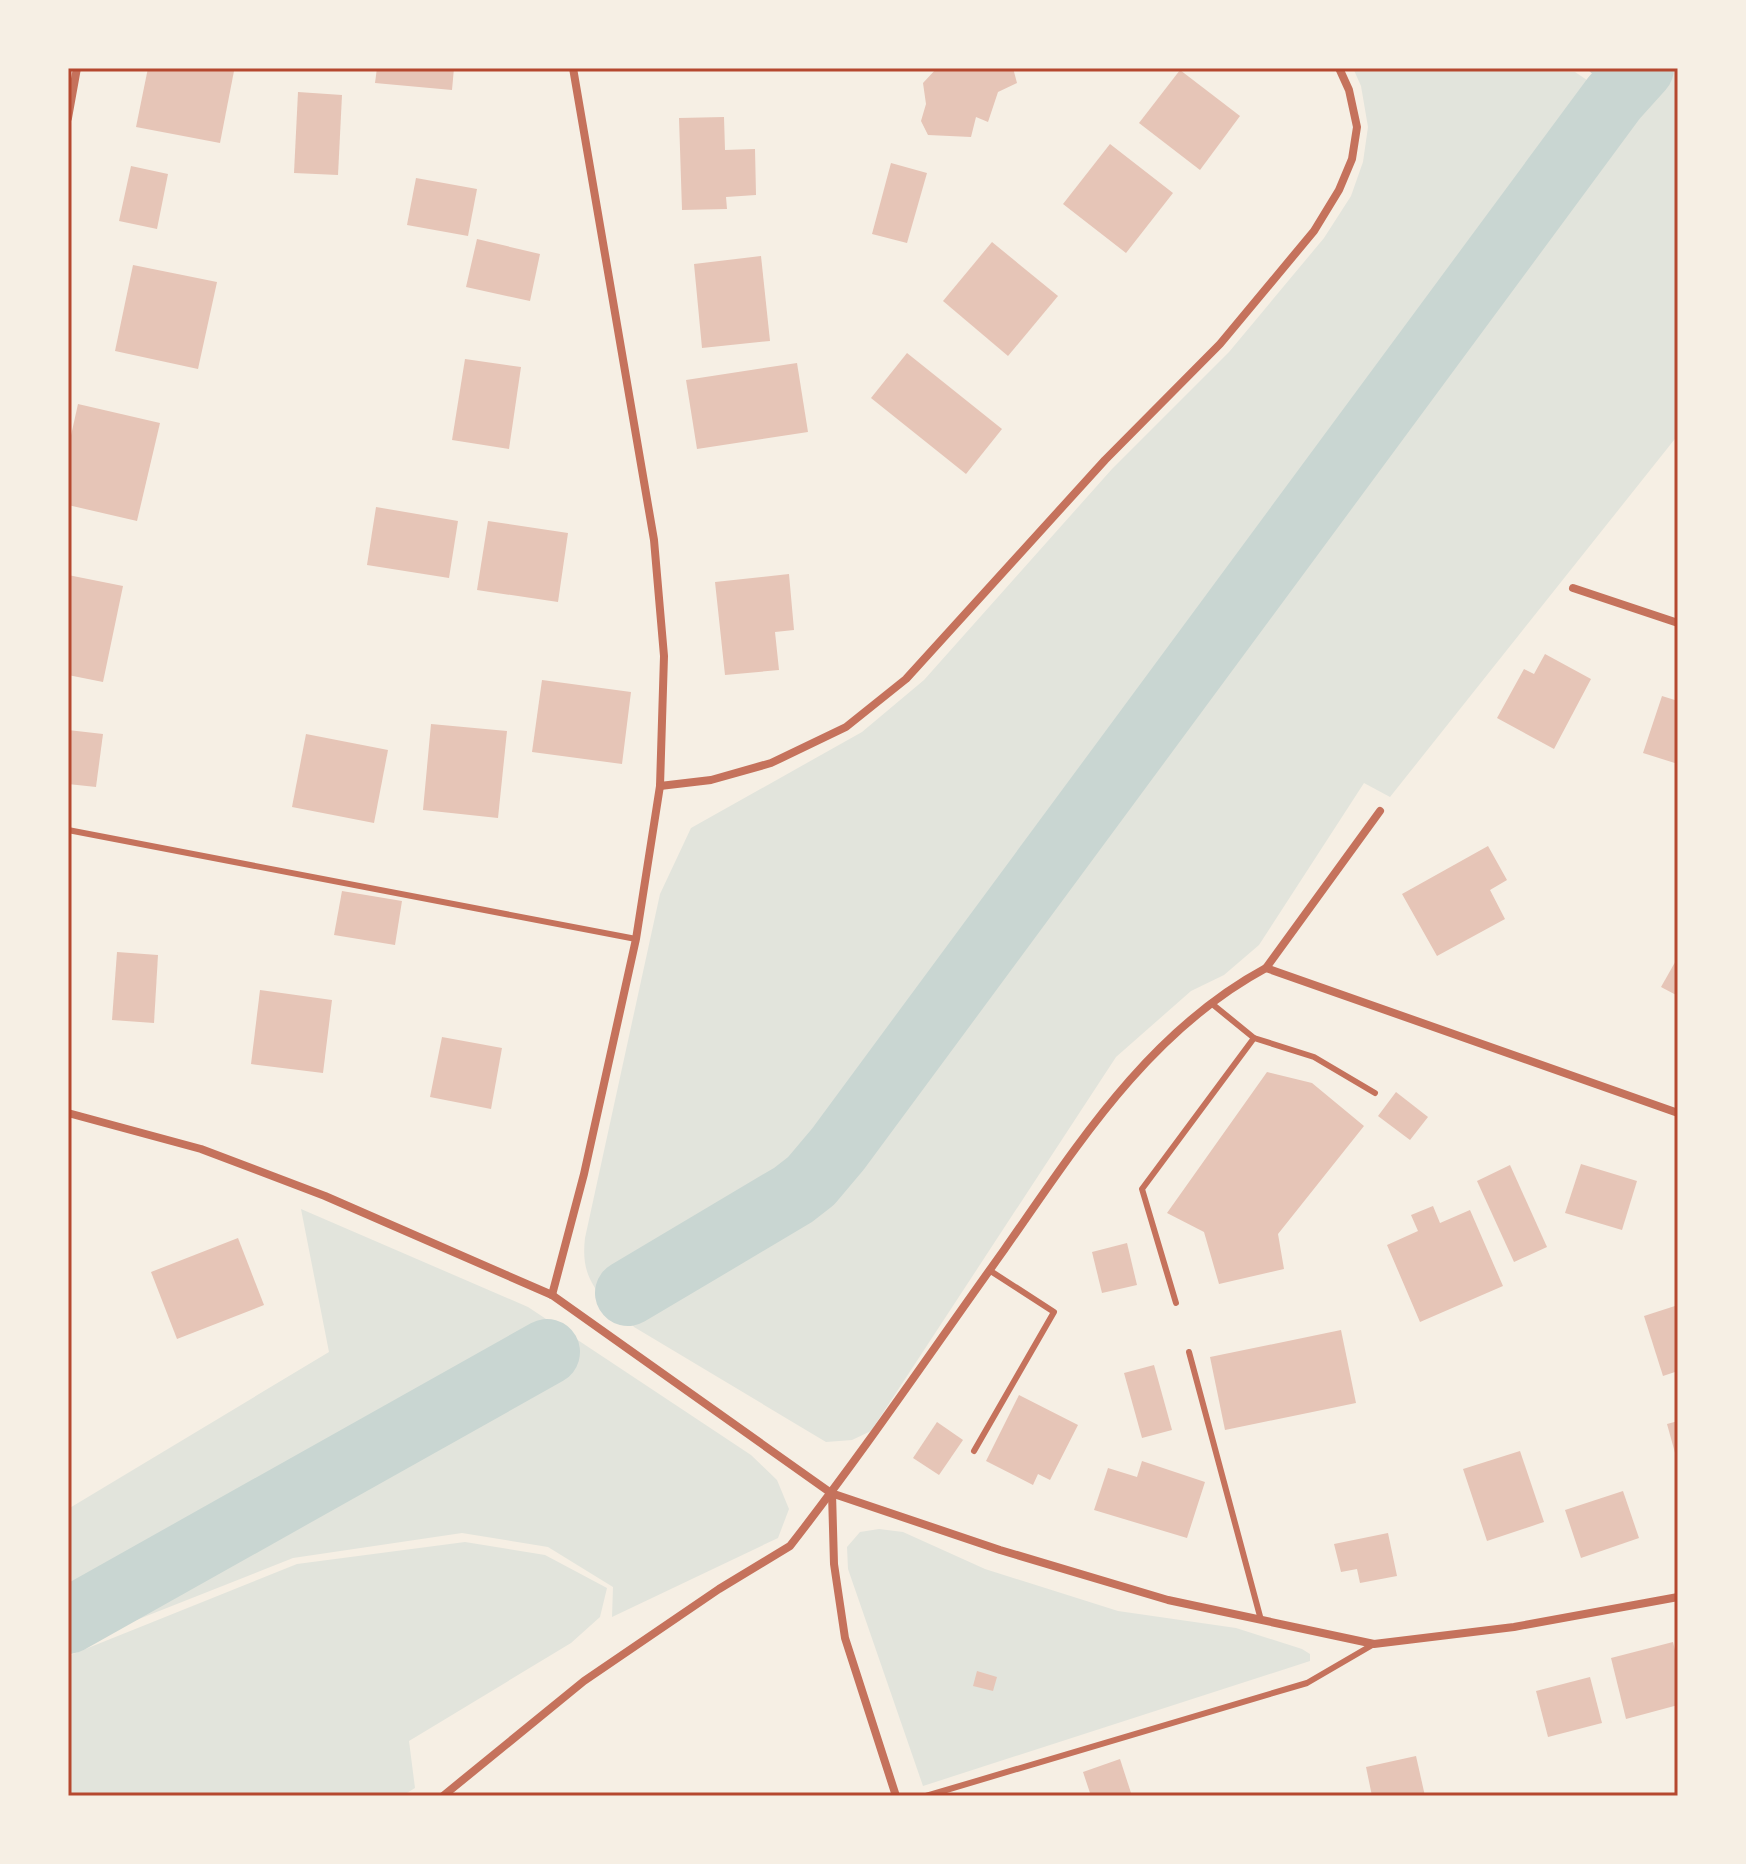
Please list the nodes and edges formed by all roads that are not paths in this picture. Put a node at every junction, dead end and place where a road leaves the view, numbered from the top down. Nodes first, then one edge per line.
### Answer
1 (77, 68) edge
2 (573, 68) edge
3 (1339, 68) edge
4 (68, 118) edge
5 (1573, 588) dead end
6 (1678, 623) edge
7 (660, 786) junction
8 (1380, 811) dead end
9 (68, 830) edge
10 (636, 939) junction
11 (1266, 968) junction
12 (1211, 1003) junction
13 (1254, 1038) junction
14 (1375, 1093) dead end
15 (68, 1113) edge
16 (1678, 1113) edge
17 (989, 1270) junction
18 (552, 1295) junction
19 (1176, 1303) dead end
20 (1189, 1352) dead end
21 (974, 1451) dead end
22 (831, 1493) junction
23 (1678, 1597) edge
24 (1261, 1620) junction
25 (1374, 1644) junction
26 (443, 1796) edge
27 (896, 1796) edge
28 (926, 1796) edge

1 - 4 street
2 - 7 street
3 - 7 street
5 - 6 street
7 - 10 street
8 - 11 street
9 - 10 lane
10 - 18 street
11 - 12 street
11 - 16 street
12 - 13 lane
12 - 17 street
13 - 14 lane
13 - 19 lane
15 - 18 street
17 - 21 lane
17 - 22 street
18 - 22 street
20 - 24 lane
22 - 24 street
22 - 26 street
22 - 27 street
23 - 25 street
24 - 25 street
25 - 28 lane

